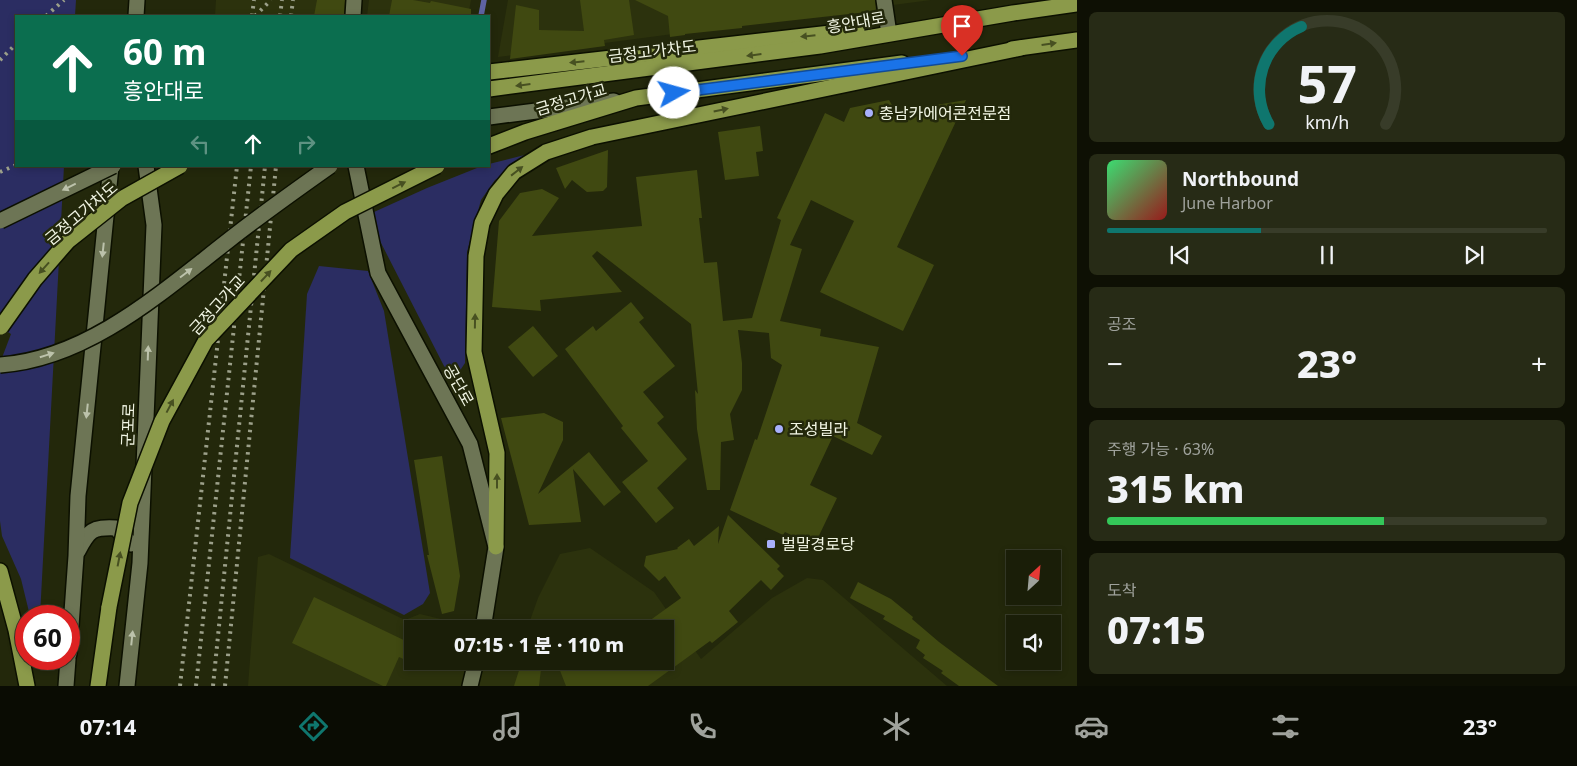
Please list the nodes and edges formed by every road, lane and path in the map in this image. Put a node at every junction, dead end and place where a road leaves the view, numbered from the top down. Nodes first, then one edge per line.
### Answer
1 (137, 0) edge
2 (354, 0) edge
3 (884, 0) edge
4 (1077, 4) edge
5 (1013, 13) junction
6 (136, 15) edge
7 (353, 15) edge
8 (888, 27) junction
9 (1077, 40) edge
10 (820, 46) joint
11 (1020, 48) junction
12 (490, 72) edge
13 (490, 89) edge
14 (636, 98) junction
15 (490, 117) edge
16 (490, 146) edge
17 (110, 167) edge
18 (112, 167) edge
19 (146, 167) edge
20 (178, 167) edge
21 (329, 167) edge
22 (356, 167) edge
23 (435, 167) edge
24 (0, 221) edge
25 (0, 328) edge
26 (0, 365) edge
27 (496, 547) junction
28 (76, 556) junction
29 (140, 563) junction
30 (0, 571) edge
31 (72, 605) edge
32 (484, 620) edge
33 (67, 670) edge
34 (474, 670) edge
35 (27, 686) edge
36 (66, 686) edge
37 (98, 686) edge
38 (127, 686) edge
39 (470, 686) edge

1 - 6 street
2 - 7 street
3 - 8 street
4 - 5 main road, 흥안대로
5 - 8 main road
5 - 10 main road, 흥안대로
8 -> 12 main road
11 -> 9 main road
10 -> 13 main road, 금정고가차도
11 - 14 main road
27 -> 11 main road
14 - 15 street
14 - 16 main road, 금정고가교
17 -> 24 street, bridge
18 -> 28 street
29 -> 19 street, 군포로
20 -> 25 main road, 금정고가차도, bridge
26 -> 21 street, bridge
22 - 27 street, 공단로
37 -> 23 main road, 금정고가교, bridge
27 - 32 street, 공단로
28 - 29 street
28 - 31 street
38 -> 29 street, 군포로
30 - 35 main road
33 - 36 street
34 - 39 street

